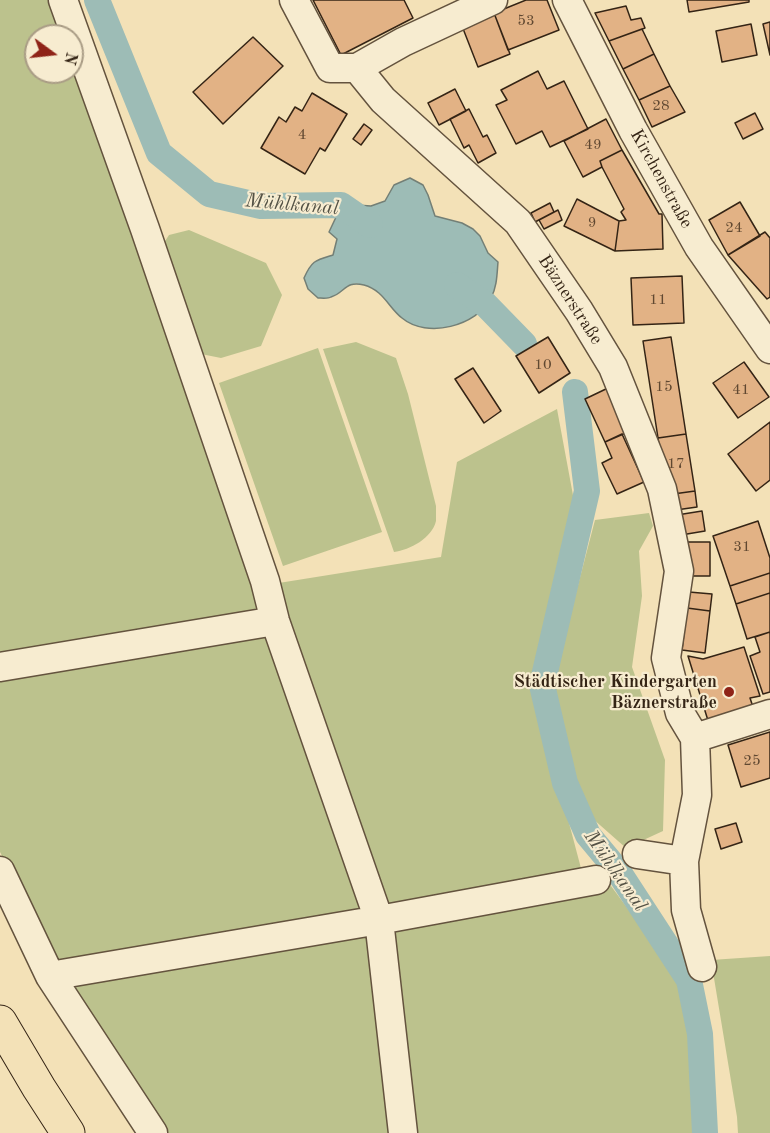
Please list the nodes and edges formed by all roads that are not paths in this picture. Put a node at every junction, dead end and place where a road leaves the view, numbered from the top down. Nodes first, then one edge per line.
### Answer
1 (63, 0) edge
2 (294, 0) edge
3 (494, 0) edge
4 (567, 0) edge
5 (357, 68) junction
6 (770, 349) edge
7 (275, 621) junction
8 (0, 667) edge
9 (770, 714) edge
10 (695, 738) junction
11 (637, 854) dead end
12 (684, 861) junction
13 (0, 871) edge
14 (596, 880) dead end
15 (379, 920) junction
16 (702, 967) dead end
17 (50, 976) junction
18 (0, 1022) edge
19 (68, 1133) edge
20 (153, 1133) edge
21 (404, 1133) edge

1 - 7 street
2 - 5 street
3 - 5 street
4 - 6 street, Kirchenstraße
5 - 10 street, Bäznerstraße
7 - 8 street
7 - 15 street
9 - 10 street
10 - 12 street, Bäznerstraße
11 - 12 street
12 - 16 street, Bäznerstraße
13 - 17 street
14 - 15 street
15 - 17 street
15 - 21 street
17 - 20 street
18 - 19 main road

